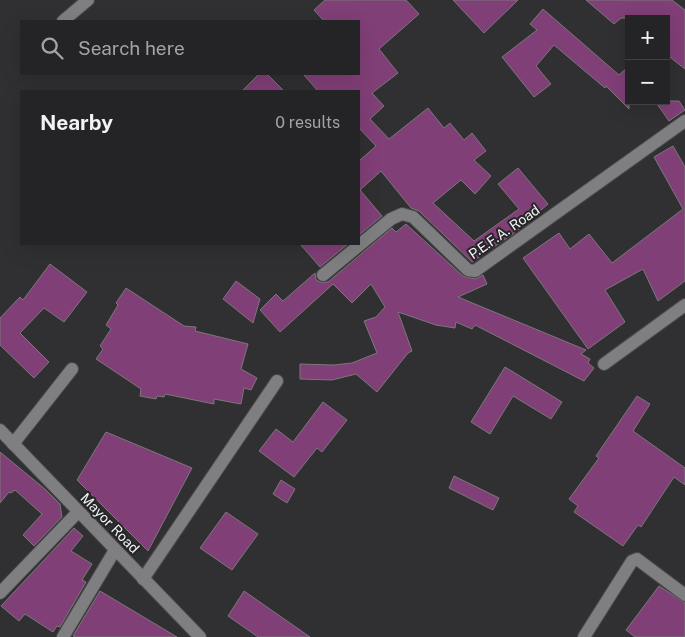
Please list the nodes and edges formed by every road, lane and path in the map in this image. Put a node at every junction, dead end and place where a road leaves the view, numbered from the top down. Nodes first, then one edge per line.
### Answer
1 (88, 0) edge
2 (64, 20) edge
3 (685, 121) edge
4 (360, 244) edge
5 (359, 245) edge
6 (322, 275) dead end
7 (685, 305) edge
8 (604, 364) dead end
9 (72, 369) dead end
10 (277, 381) dead end
11 (0, 430) edge
12 (13, 444) junction
13 (78, 512) junction
14 (115, 550) junction
15 (143, 579) junction
16 (3, 585) edge
17 (685, 595) edge
18 (63, 637) edge
19 (200, 637) edge
20 (584, 637) edge

1 - 2 street
3 - 4 street, P.E.F.A. Road
5 - 6 street, P.E.F.A. Road
7 - 8 street
9 - 12 street
10 - 15 street
11 - 12 street, Mayor Road
12 - 13 street, Mayor Road
13 - 14 street, Mayor Road
13 - 16 street
14 - 15 street, Mayor Road
14 - 18 street
15 - 19 street, Mayor Road
17 - 20 street

